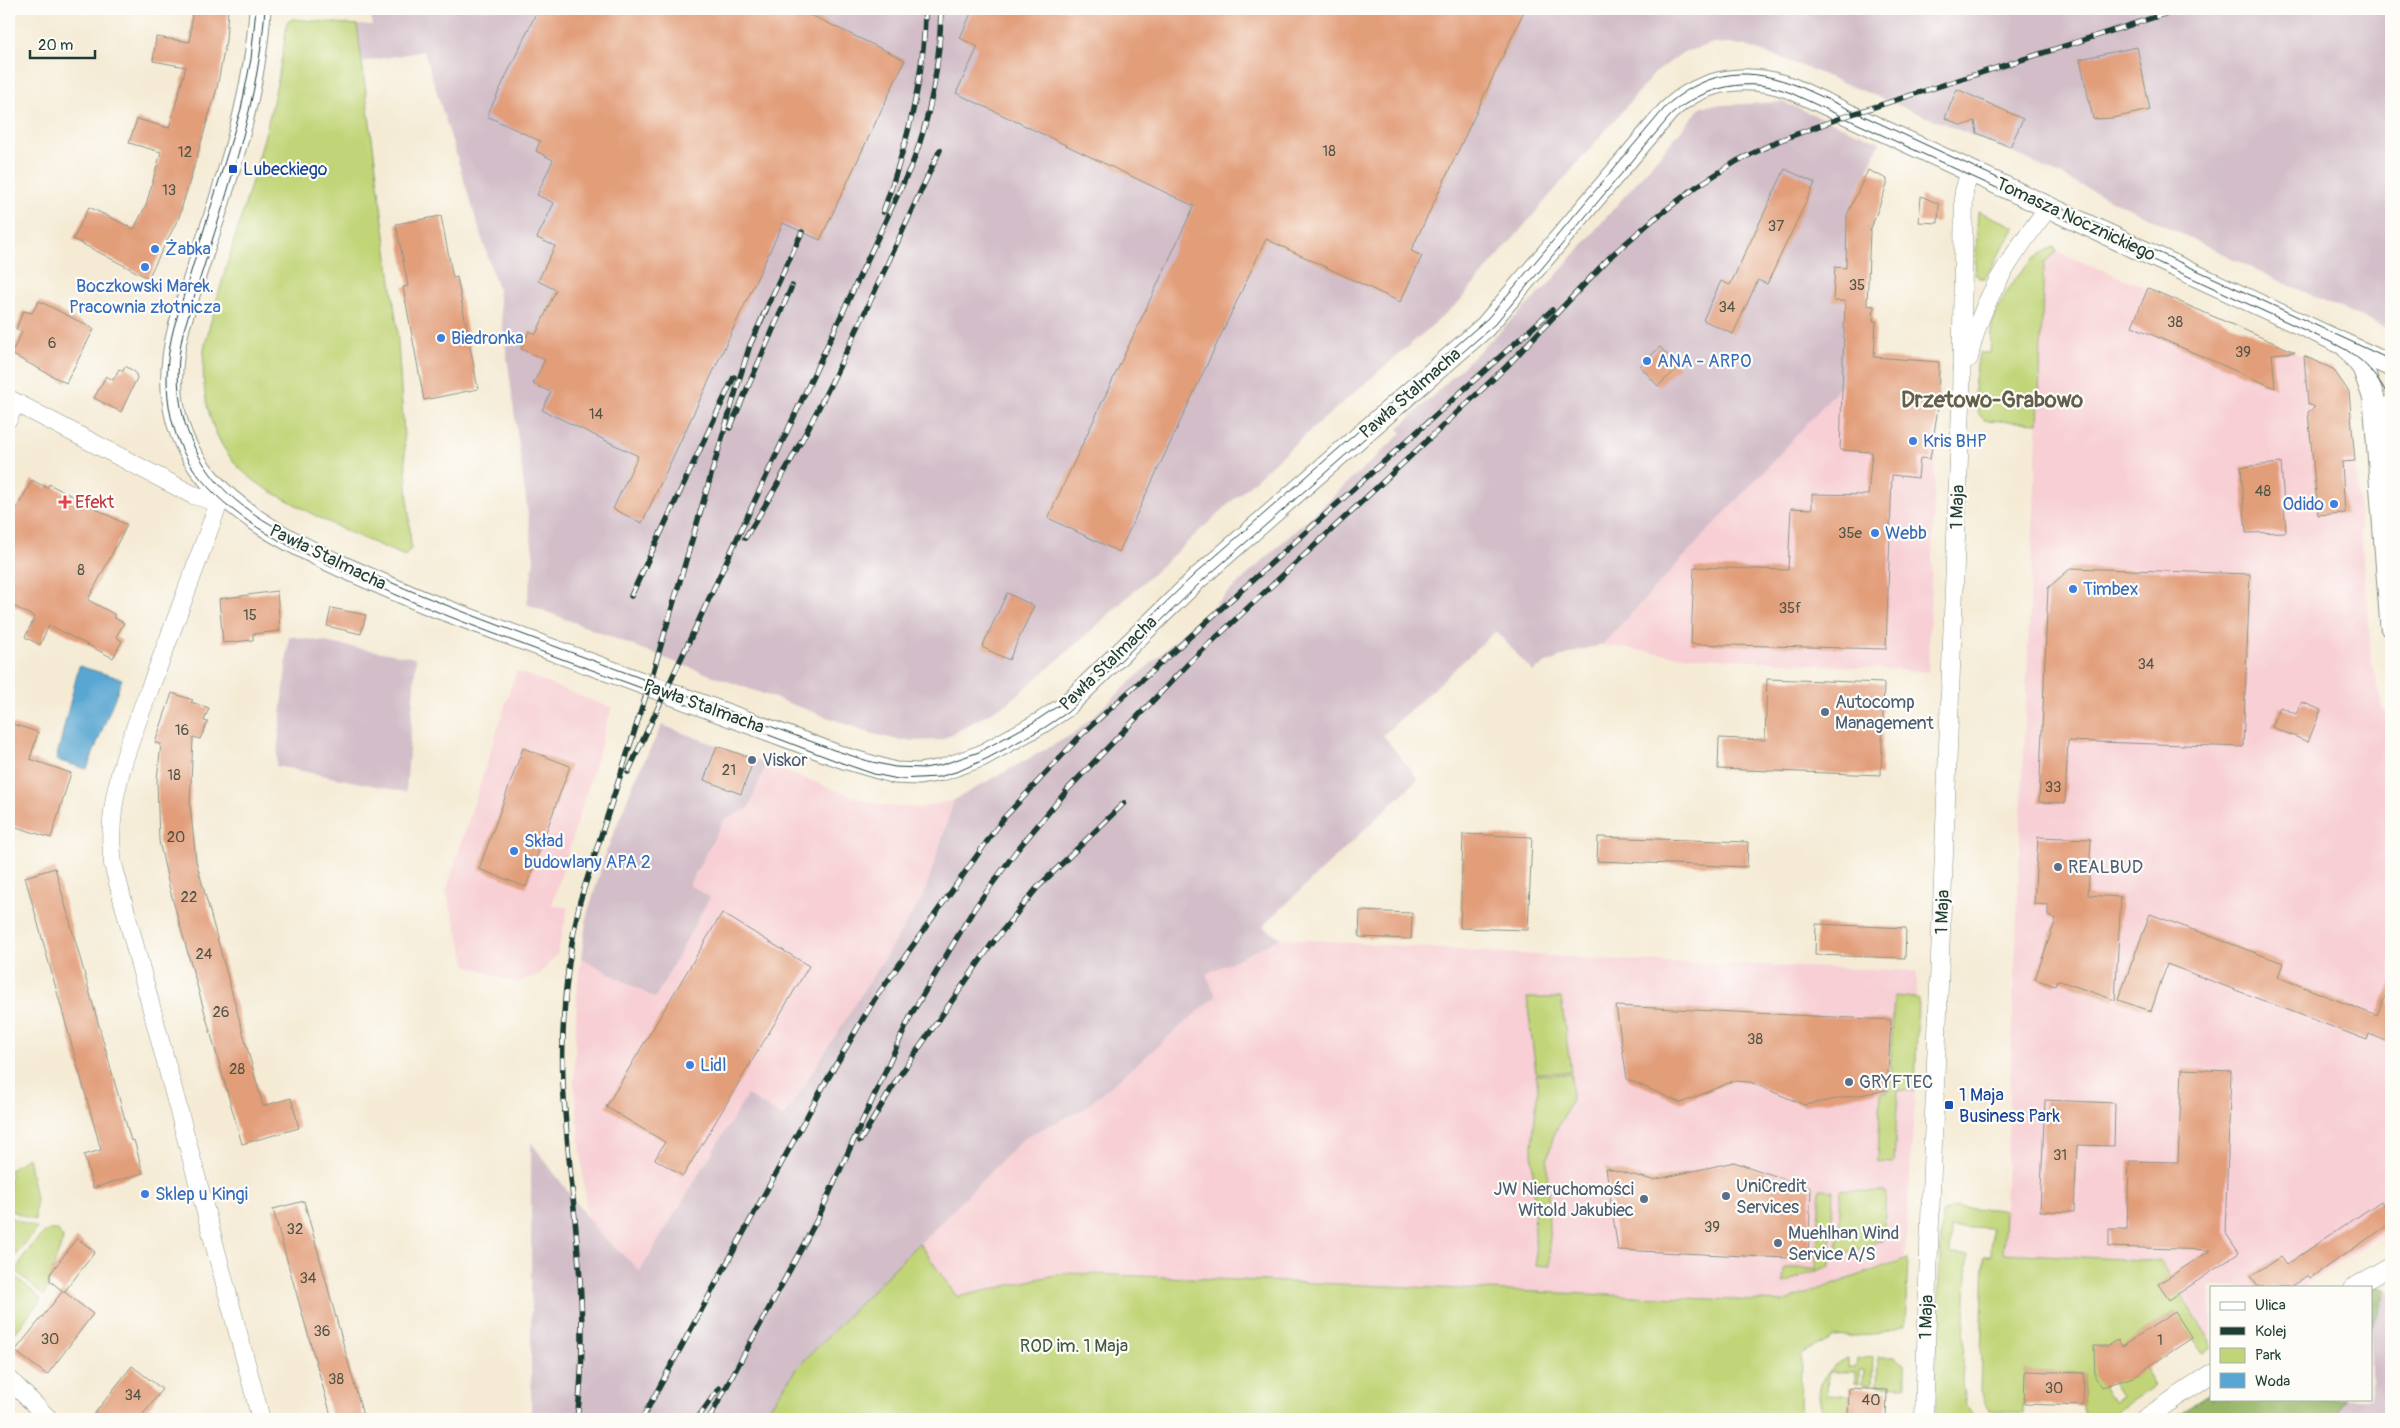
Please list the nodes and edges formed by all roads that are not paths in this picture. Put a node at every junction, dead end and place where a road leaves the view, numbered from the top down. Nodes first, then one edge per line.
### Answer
1 (260, 9) edge
2 (1758, 80) joint
3 (1970, 171) junction
4 (2049, 207) junction
5 (2342, 342) junction
6 (2391, 366) edge
7 (2391, 404) edge
8 (1960, 405) junction
9 (10, 406) edge
10 (2378, 440) junction
11 (222, 494) junction
12 (2391, 627) edge
13 (2391, 1266) edge
14 (2356, 1286) edge
15 (2210, 1375) edge
16 (9, 1379) edge
17 (49, 1419) edge
18 (262, 1419) edge
19 (1924, 1419) edge
20 (2144, 1419) edge

1 - 11 street, Pawła Stalmacha
2 - 3 street, Tomasza Nocznickiego
2 - 11 street, Pawła Stalmacha
3 - 4 street, Tomasza Nocznickiego
3 - 8 street, 1 Maja
4 - 5 street, Tomasza Nocznickiego
4 - 8 street, 1 Maja
5 - 6 street, Tomasza Nocznickiego
5 - 10 street
7 - 10 street
8 - 19 street, 1 Maja
9 - 11 street
10 - 12 street
11 - 18 street
13 - 14 street
15 - 20 street
16 - 17 street

